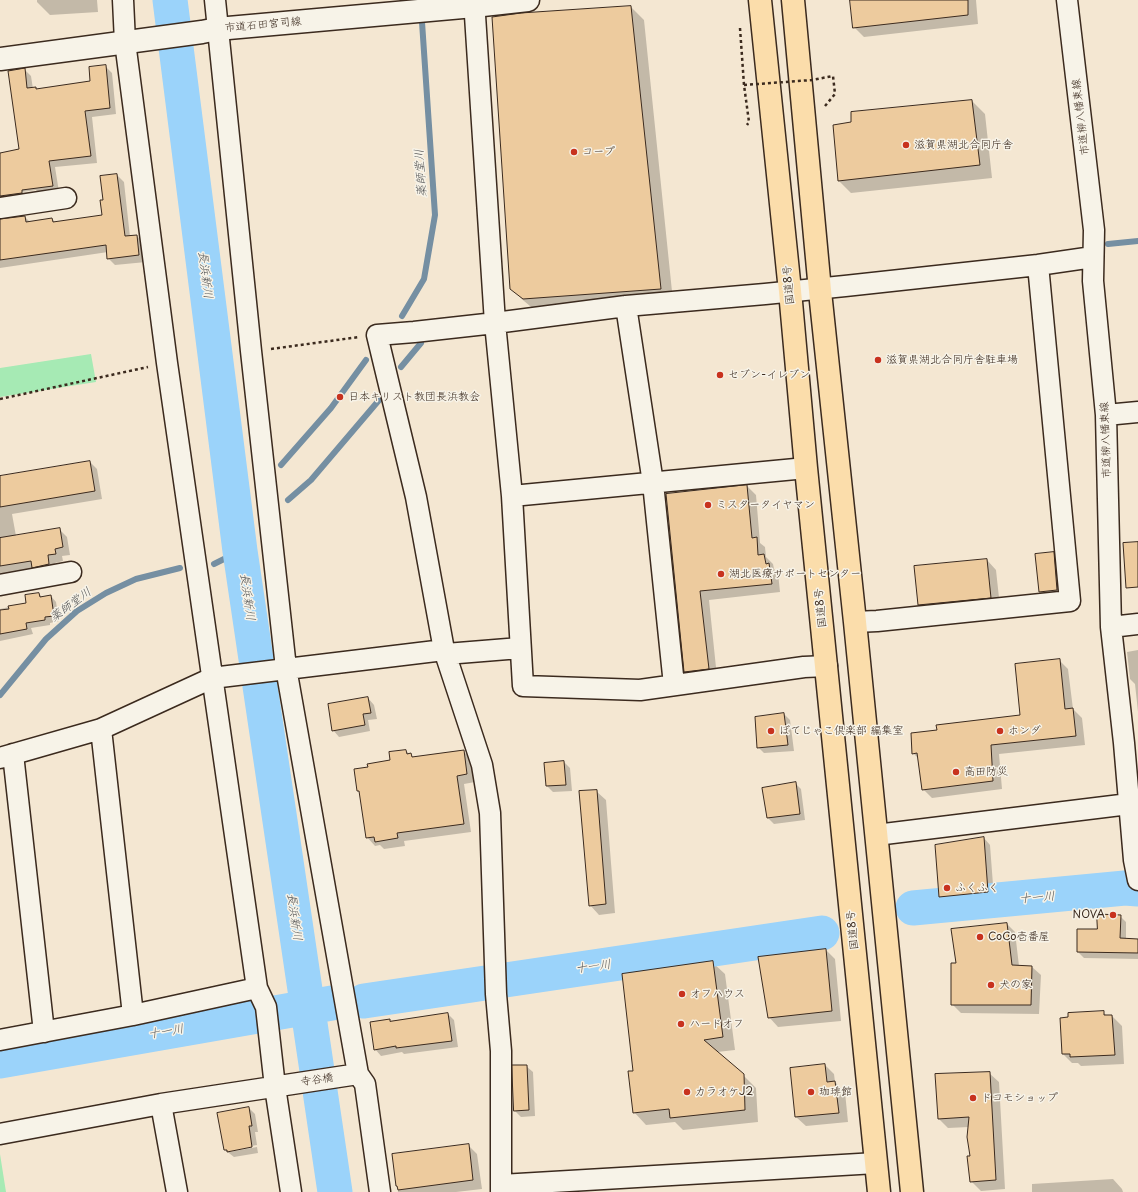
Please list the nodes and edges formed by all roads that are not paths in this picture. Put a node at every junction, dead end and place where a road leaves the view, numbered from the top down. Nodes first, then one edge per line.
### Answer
1 (123, 0) edge
2 (214, 0) edge
3 (528, 0) edge
4 (760, 0) edge
5 (793, 0) edge
6 (1067, 0) edge
7 (474, 3) edge
8 (210, 30) junction
9 (125, 42) junction
10 (0, 60) edge
11 (66, 198) dead end
12 (0, 208) edge
13 (1093, 257) junction
14 (1038, 265) junction
15 (820, 288) junction
16 (790, 291) junction
17 (626, 306) junction
18 (495, 323) junction
19 (1138, 412) edge
20 (1106, 415) junction
21 (806, 468) junction
22 (653, 483) junction
23 (512, 496) junction
24 (71, 572) dead end
25 (0, 586) edge
26 (855, 622) junction
27 (1138, 624) edge
28 (1111, 627) junction
29 (520, 648) junction
30 (445, 652) junction
31 (827, 666) junction
32 (286, 668) junction
33 (212, 678) junction
34 (674, 685) junction
35 (101, 729) junction
36 (1131, 742) edge
37 (6, 756) edge
38 (1129, 804) junction
39 (876, 835) junction
40 (1136, 860) edge
41 (1138, 880) edge
42 (257, 988) junction
43 (133, 1015) junction
44 (44, 1032) junction
45 (0, 1040) edge
46 (353, 1075) junction
47 (280, 1086) junction
48 (161, 1104) junction
49 (0, 1134) edge
50 (876, 1163) junction
51 (501, 1189) edge
52 (177, 1192) edge
53 (291, 1192) edge
54 (380, 1192) edge
55 (879, 1192) edge
56 (912, 1192) edge

1 - 9 street
2 - 8 street
3 - 7 street, 市道石田宮司線
4 - 16 highway, 国道8号
5 - 15 highway
6 - 13 street, 市道柳八幡東線
7 - 8 street, 市道石田宮司線
7 - 18 street
8 - 9 street, 市道石田宮司線
8 - 32 street
9 - 10 street, 市道石田宮司線
9 - 33 street
11 - 12 street
13 - 14 street
13 - 20 street, 市道柳八幡東線
14 - 15 street
14 - 26 street
15 - 16 street
15 - 26 highway
16 - 17 street
16 - 21 highway, 国道8号
17 - 18 street
17 - 22 street
18 - 23 street
18 - 30 street
19 - 20 street
20 - 28 street, 市道柳八幡東線
21 - 22 street
21 - 31 highway, 国道8号
22 - 23 street
22 - 34 street
23 - 29 street
24 - 25 street
26 - 39 highway
27 - 28 street
28 - 36 street, 市道柳八幡東線
29 - 30 street
29 - 34 street
30 - 32 street
30 - 51 street
31 - 34 street
31 - 50 highway, 国道8号
32 - 33 street
32 - 46 street
33 - 35 street
33 - 42 street
35 - 37 street
35 - 43 street
36 - 38 street, 市道柳八幡東線
37 - 44 street
38 - 39 street
38 - 40 street, 市道柳八幡東線
39 - 56 highway
40 - 41 street, 市道柳八幡東線
42 - 43 street
42 - 47 street
43 - 44 street
44 - 45 street
46 - 47 street, 寺谷橋
46 - 54 street
47 - 48 street, 寺谷橋
47 - 53 street
48 - 49 street, 寺谷橋
48 - 52 street
50 - 51 street
50 - 55 highway, 国道8号

